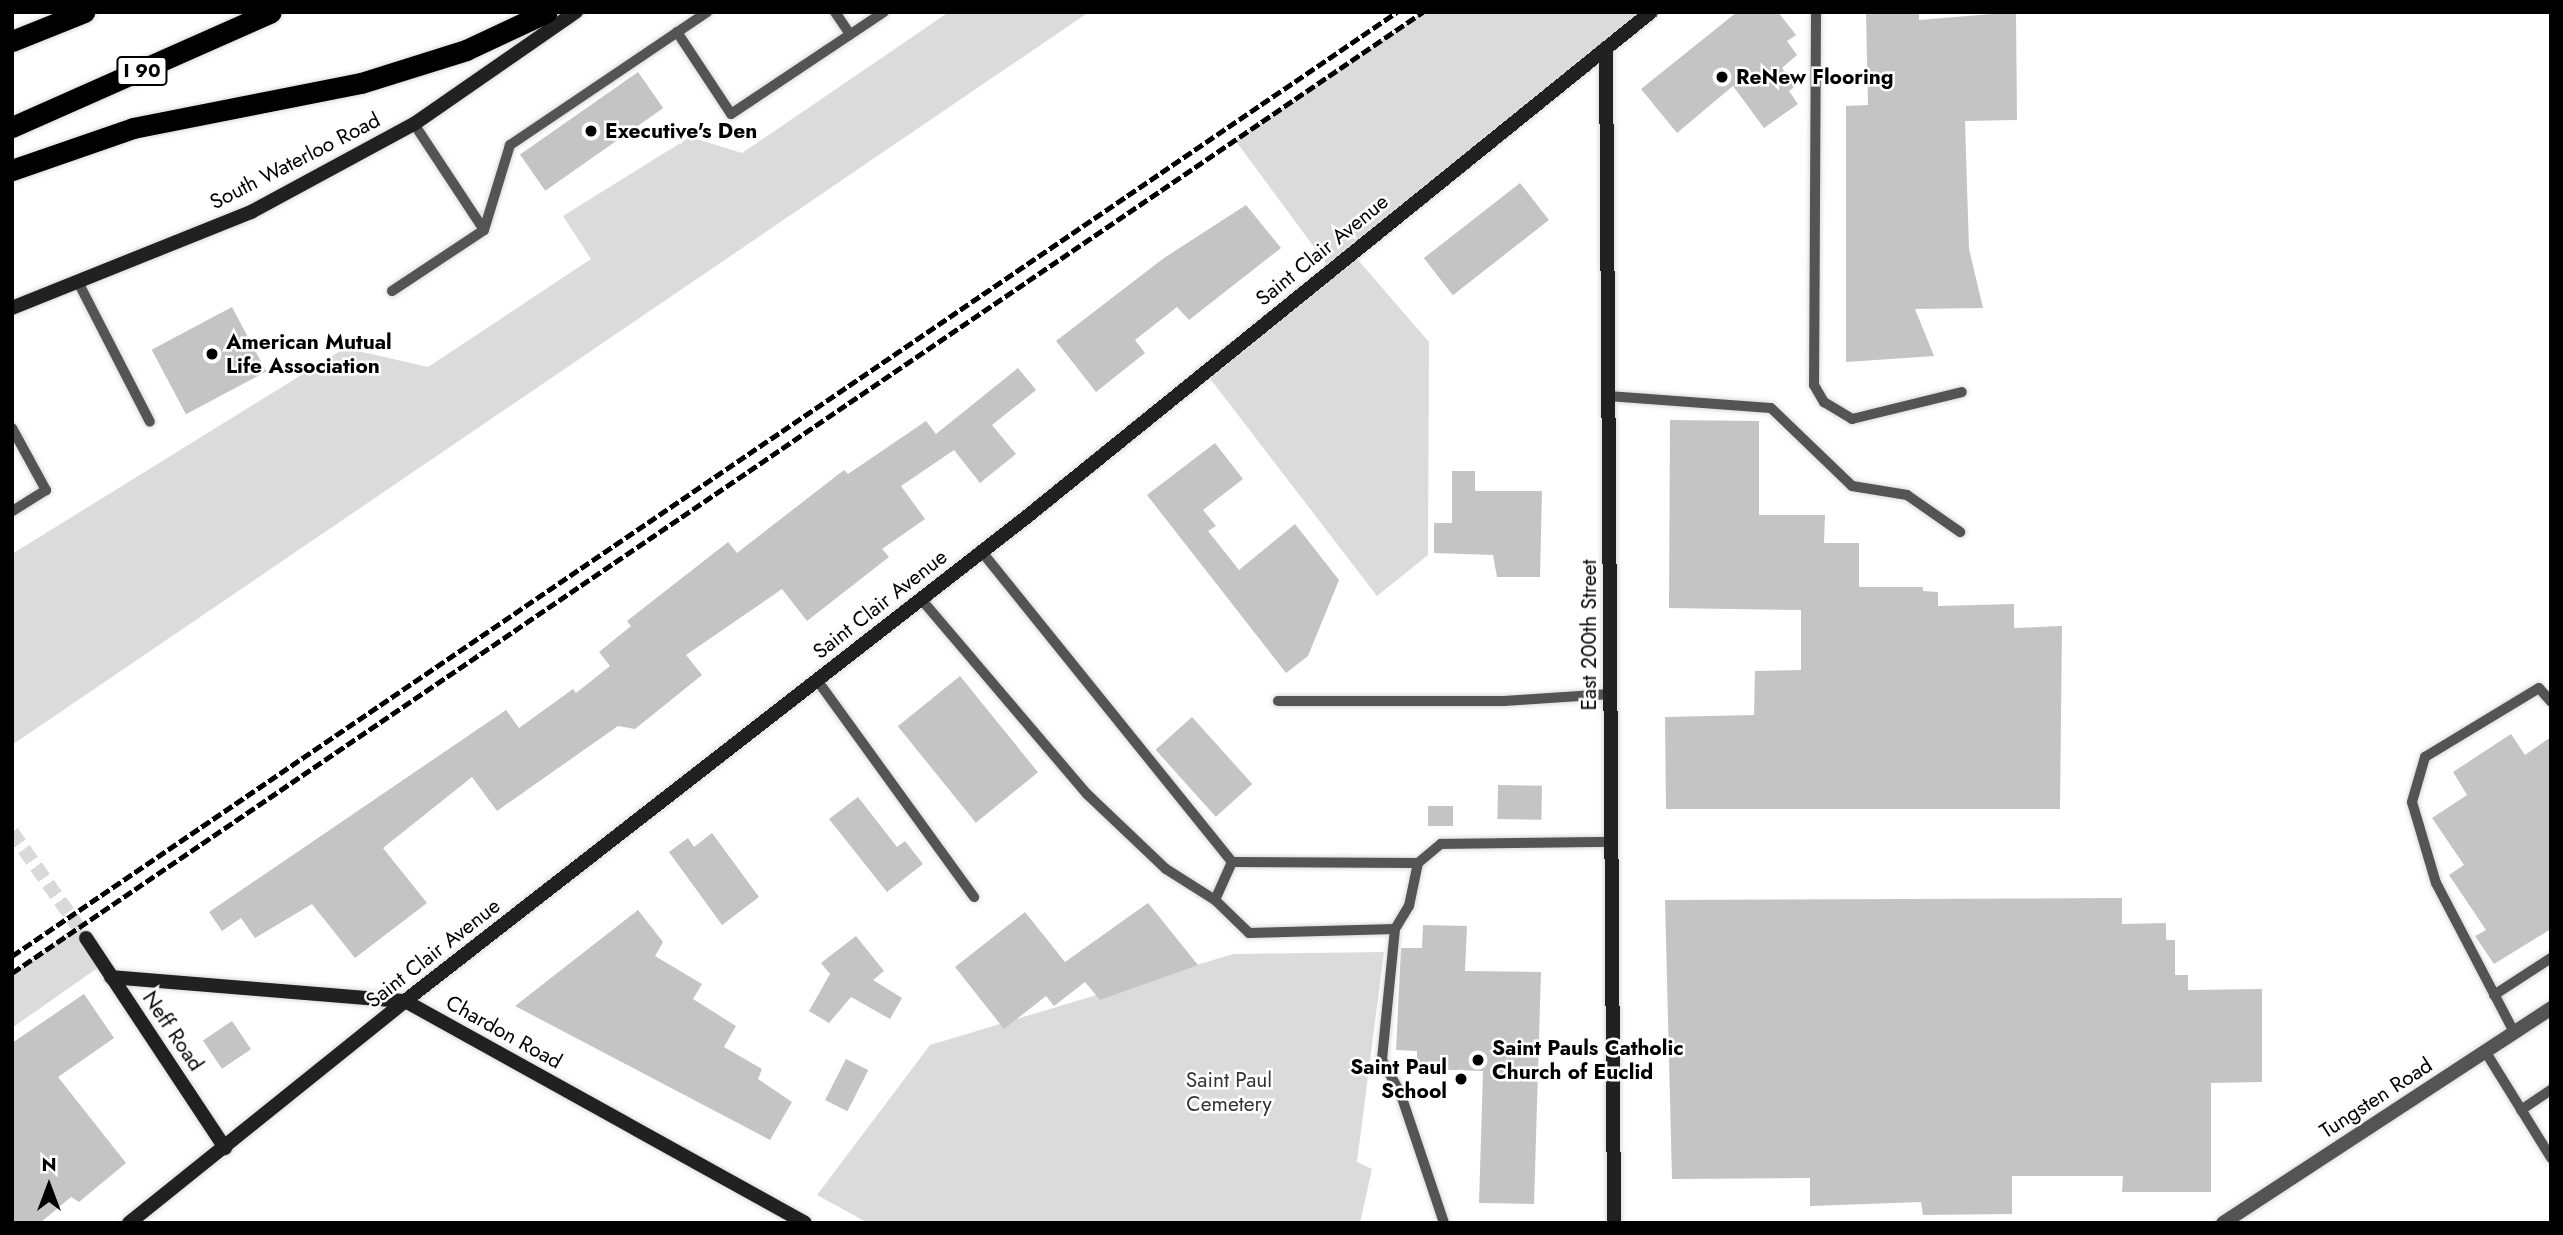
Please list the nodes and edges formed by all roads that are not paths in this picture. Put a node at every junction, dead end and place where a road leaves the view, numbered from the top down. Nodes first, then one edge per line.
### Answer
1 (84, 12) edge
2 (271, 12) edge
3 (547, 12) edge
4 (576, 12) edge
5 (707, 12) edge
6 (835, 12) edge
7 (884, 12) edge
8 (1651, 12) edge
9 (1816, 12) edge
10 (677, 32) junction
11 (850, 34) junction
12 (12, 41) edge
13 (1606, 48) junction
14 (414, 124) junction
15 (12, 127) edge
16 (12, 170) edge
17 (484, 230) junction
18 (78, 282) junction
19 (392, 290) dead end
20 (12, 308) edge
21 (1962, 392) dead end
22 (1608, 396) junction
23 (150, 422) dead end
24 (12, 428) edge
25 (12, 511) edge
26 (1960, 532) dead end
27 (982, 552) junction
28 (921, 599) junction
29 (817, 680) junction
30 (1610, 694) junction
31 (1278, 701) dead end
32 (2551, 702) edge
33 (1611, 842) junction
34 (1232, 862) junction
35 (1418, 863) junction
36 (974, 897) dead end
37 (1215, 900) junction
38 (1395, 929) junction
39 (86, 938) tunnel mouth
40 (2551, 958) edge
41 (111, 977) junction
42 (2494, 995) junction
43 (405, 1001) junction
44 (2551, 1008) edge
45 (2514, 1032) junction
46 (2485, 1051) junction
47 (2551, 1090) edge
48 (2521, 1110) junction
49 (225, 1148) junction
50 (2551, 1158) edge
51 (129, 1223) edge
52 (805, 1223) edge
53 (1444, 1223) edge
54 (1614, 1223) edge
55 (2223, 1223) edge

1 - 12 highway
2 - 15 highway, I 90
3 - 16 highway
4 - 14 street, South Waterloo Road
5 - 10 lane
6 - 11 lane
7 - 11 lane
8 - 13 street, Saint Clair Avenue
9 - 21 lane
10 - 11 lane
10 - 17 lane
13 - 22 street, East 200th Street
13 - 27 street, Saint Clair Avenue
14 - 17 lane
14 - 18 street, South Waterloo Road
17 - 19 lane
18 - 20 street, South Waterloo Road
18 - 23 lane
22 - 26 lane
22 - 30 street, East 200th Street
24 - 25 lane
27 - 28 street, Saint Clair Avenue
27 - 34 lane
28 - 29 street, Saint Clair Avenue
28 - 37 lane
29 - 36 lane
29 - 43 street, Saint Clair Avenue
30 - 31 lane
30 - 33 street, East 200th Street
32 - 42 lane
33 - 35 lane
33 - 54 street, East 200th Street
34 - 35 lane
34 - 37 lane
35 - 38 lane
37 - 38 lane
38 - 53 lane
39 - 41 street, Neff Road
40 - 42 lane
41 - 43 street, Chardon Road
41 - 49 street, Neff Road
42 - 45 lane
43 - 49 street, Saint Clair Avenue
43 - 52 street, Chardon Road
44 - 45 street, Tungsten Road
45 - 46 street, Tungsten Road
46 - 48 lane
46 - 55 street, Tungsten Road
47 - 48 lane
48 - 50 lane
49 - 51 street, Saint Clair Avenue

